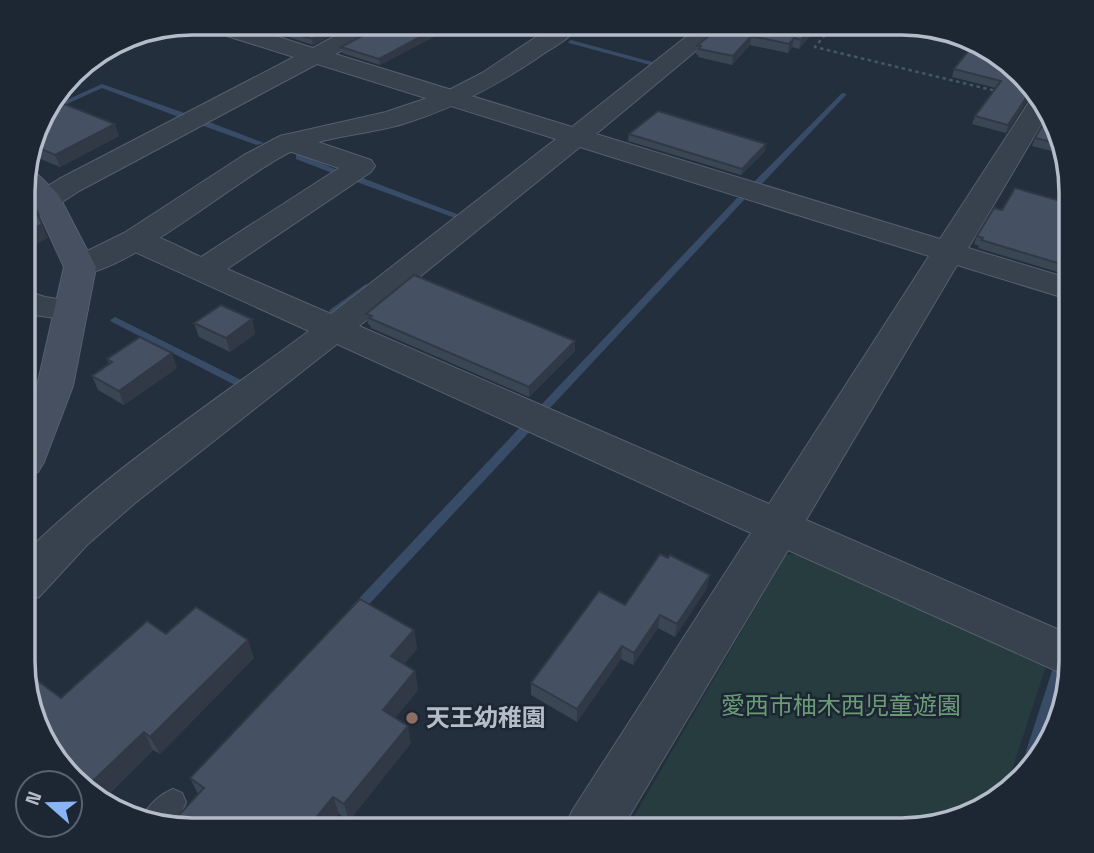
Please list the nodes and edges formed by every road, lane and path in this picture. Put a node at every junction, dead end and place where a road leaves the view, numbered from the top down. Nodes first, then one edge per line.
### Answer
1 (254, 35) edge
2 (355, 35) edge
3 (554, 35) edge
4 (704, 35) edge
5 (825, 35) edge
6 (317, 55) junction
7 (454, 97) junction
8 (1029, 99) edge
9 (1036, 111) edge
10 (579, 136) junction
11 (290, 142) junction
12 (36, 207) edge
13 (135, 240) junction
14 (949, 252) junction
15 (80, 267) junction
16 (204, 270) junction
17 (1059, 286) edge
18 (35, 306) edge
19 (71, 310) junction
20 (334, 329) junction
21 (35, 435) edge
22 (778, 528) junction
23 (35, 572) edge
24 (1059, 652) edge
25 (173, 802) dead end
26 (161, 815) edge
27 (598, 818) edge

1 - 6 street
2 - 6 street
3 - 7 street
4 - 10 street
5 - 8 path
6 - 7 street
6 - 12 street
7 - 10 street
7 - 11 street
9 - 14 street
10 - 14 street
10 - 20 street
11 - 13 street
11 - 16 street
12 - 15 main road
13 - 15 street
13 - 16 street
14 - 17 street
14 - 22 street
15 - 19 main road
16 - 20 street
18 - 19 street
19 - 21 main road
20 - 22 street
20 - 23 street
22 - 24 street
22 - 27 street
25 - 26 lane

